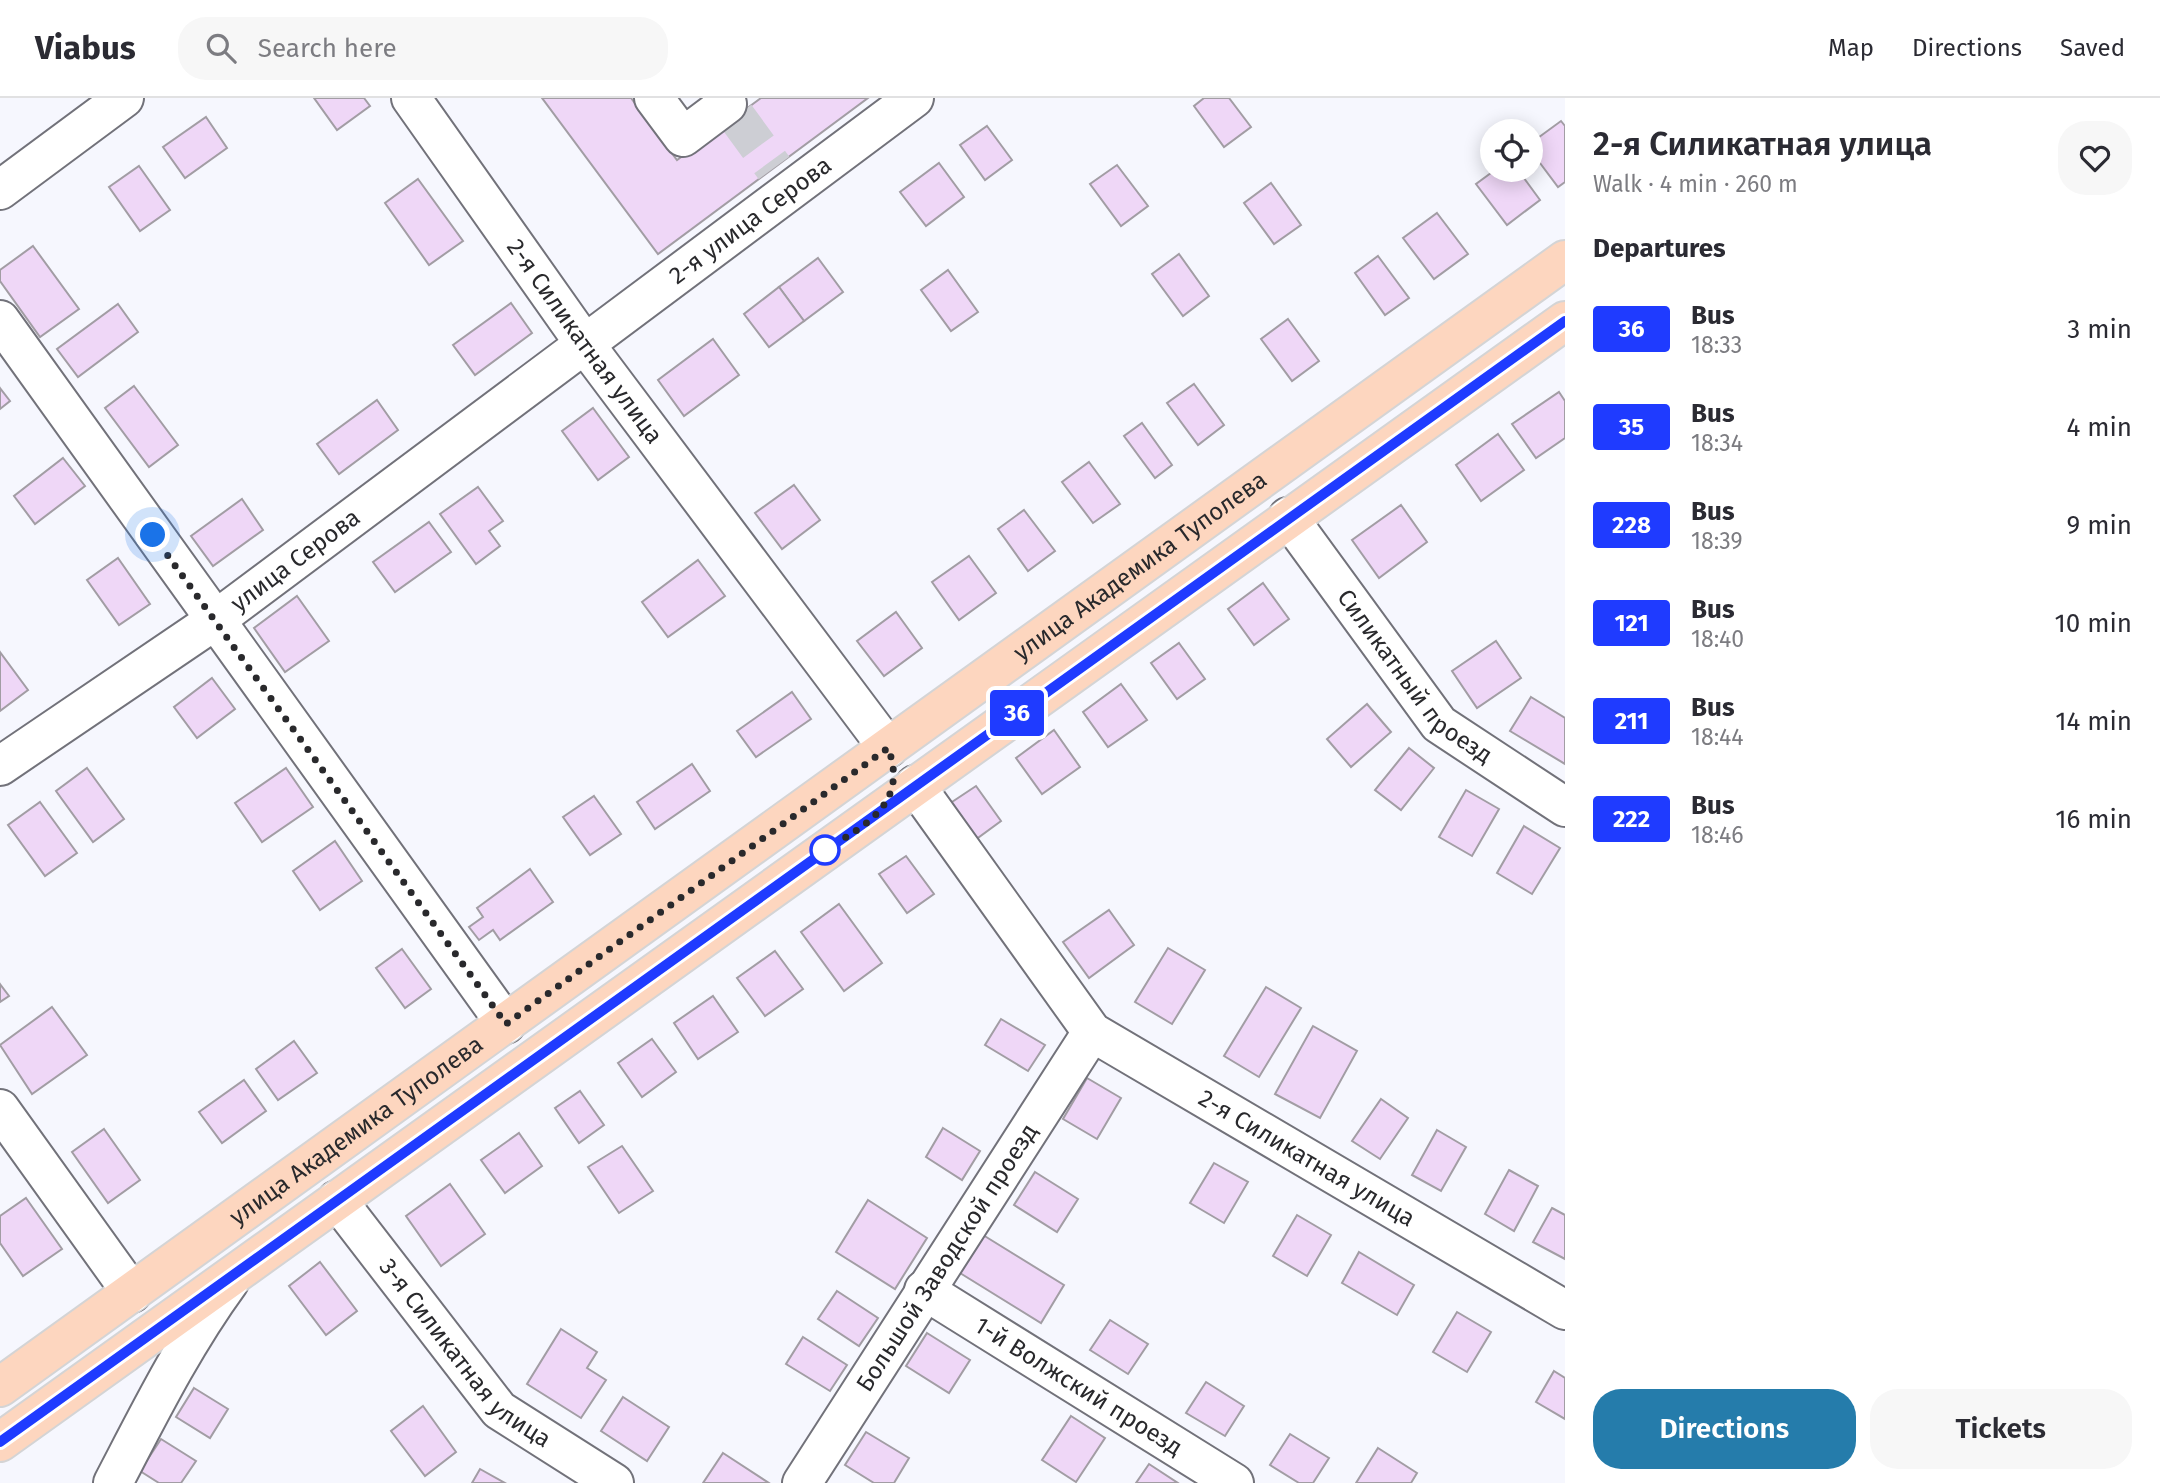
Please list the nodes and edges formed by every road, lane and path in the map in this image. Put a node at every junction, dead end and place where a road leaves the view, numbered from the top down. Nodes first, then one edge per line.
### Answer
1 (124, 98) edge
2 (411, 98) edge
3 (654, 98) edge
4 (914, 98) edge
5 (733, 106) edge
6 (0, 190) edge
7 (1565, 260) edge
8 (0, 320) edge
9 (1565, 321) edge
10 (584, 343) junction
11 (1288, 517) junction
12 (214, 621) junction
13 (921, 725) junction
14 (888, 748) junction
15 (0, 766) edge
16 (901, 795) junction
17 (1565, 807) edge
18 (506, 1024) junction
19 (1092, 1032) junction
20 (0, 1109) edge
21 (337, 1200) junction
22 (212, 1236) junction
23 (234, 1275) junction
24 (923, 1290) junction
25 (132, 1293) junction
26 (1565, 1310) edge
27 (0, 1387) edge
28 (0, 1442) edge
29 (113, 1483) edge
30 (614, 1483) edge
31 (802, 1483) edge
32 (1234, 1483) edge

1 - 6 street
2 - 10 street, 2-я Силикатная улица
3 - 5 street
4 - 10 street, 2-я улица Серова
7 - 13 main road, улица Академика Туполева
8 - 12 street
9 - 11 main road, улица Академика Туполева
10 - 12 street, улица Серова
10 - 14 street, 2-я Силикатная улица
11 - 16 main road, улица Академика Туполева
11 - 17 street, Силикатный проезд
12 - 15 street, улица Серова
12 - 18 street
13 - 14 main road, улица Академика Туполева
13 - 16 main road
14 - 16 main road
14 - 18 main road, улица Академика Туполева
16 - 19 street, 2-я Силикатная улица
16 - 21 main road, улица Академика Туполева
18 - 22 main road, улица Академика Туполева
19 - 24 street, Большой Заводской проезд
19 - 26 street, 2-я Силикатная улица
20 - 25 street
21 - 23 main road, улица Академика Туполева
21 - 30 street, 3-я Силикатная улица
22 - 23 main road
22 - 25 main road, улица Академика Туполева
23 - 28 main road, улица Академика Туполева
23 - 29 street
24 - 31 street, Большой Заводской проезд
24 - 32 street, 1-й Волжский проезд
25 - 27 main road, улица Академика Туполева

